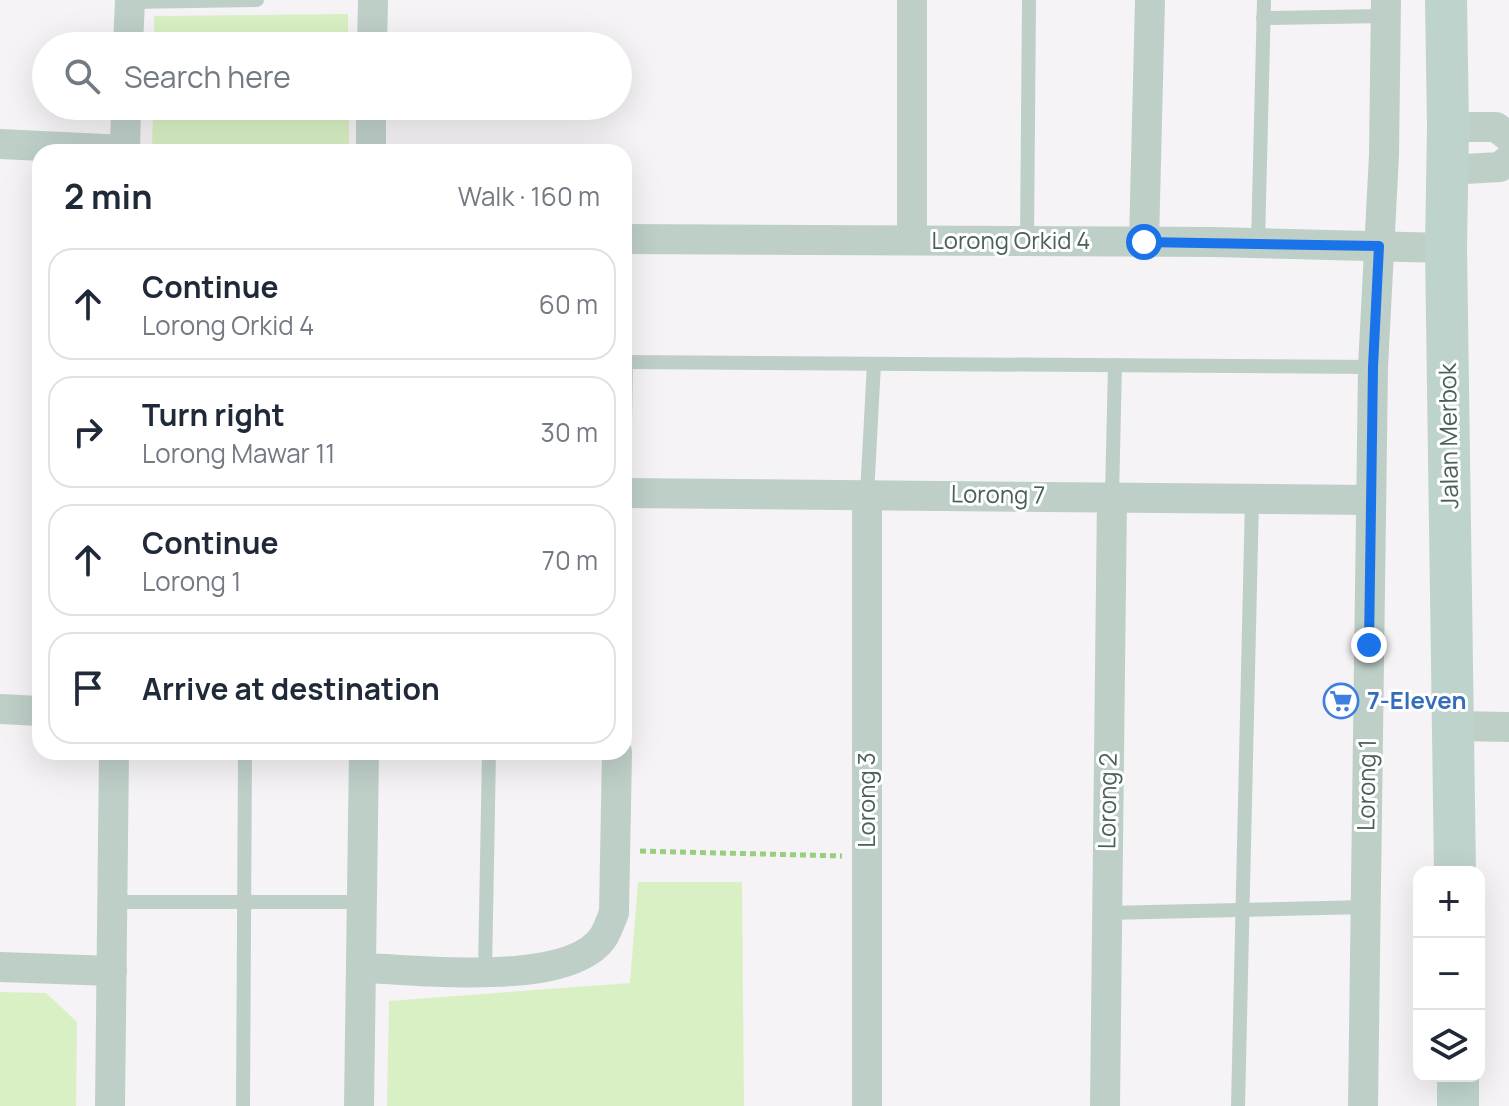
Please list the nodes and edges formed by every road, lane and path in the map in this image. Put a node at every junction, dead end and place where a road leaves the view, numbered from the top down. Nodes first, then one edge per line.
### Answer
1 (257, 0) edge
2 (373, 0) edge
3 (912, 0) edge
4 (1029, 0) edge
5 (1150, 0) edge
6 (1264, 0) edge
7 (1446, 0) edge
8 (130, 1) edge
9 (1386, 8) edge
10 (1263, 18) junction
11 (129, 32) edge
12 (372, 32) edge
13 (126, 120) edge
14 (371, 120) edge
15 (1448, 127) junction
16 (1509, 137) edge
17 (0, 144) edge
18 (125, 144) edge
19 (371, 144) edge
20 (32, 146) edge
21 (1509, 159) edge
22 (1447, 170) junction
23 (632, 239) edge
24 (912, 240) junction
25 (1027, 241) junction
26 (1144, 242) junction
27 (1258, 243) junction
28 (1379, 246) junction
29 (1446, 248) junction
30 (632, 362) edge
31 (874, 364) junction
32 (1115, 365) junction
33 (1373, 367) junction
34 (632, 490) edge
35 (867, 494) junction
36 (1112, 497) junction
37 (1252, 498) junction
38 (1371, 500) junction
39 (0, 709) edge
40 (32, 711) edge
41 (1453, 726) junction
42 (1509, 727) edge
43 (114, 760) edge
44 (245, 760) edge
45 (364, 760) edge
46 (489, 760) edge
47 (617, 760) edge
48 (614, 850) junction
49 (867, 857) junction
50 (1455, 866) edge
51 (112, 902) junction
52 (362, 902) junction
53 (243, 903) junction
54 (1365, 907) junction
55 (1242, 908) junction
56 (1107, 913) junction
57 (0, 967) edge
58 (361, 968) junction
59 (112, 971) junction
60 (485, 971) junction
61 (1458, 1082) edge
62 (110, 1106) edge
63 (243, 1106) edge
64 (359, 1106) edge
65 (867, 1106) edge
66 (1105, 1106) edge
67 (1238, 1106) edge
68 (1363, 1106) edge
69 (1458, 1106) edge

1 - 8 lane
2 - 12 street
3 - 24 street
4 - 25 lane
5 - 26 street
6 - 10 lane
7 - 15 street, Jalan Merbok
8 - 11 street
9 - 10 lane
9 - 28 street, Lorong 1
10 - 27 lane
13 - 18 street
14 - 19 street
15 - 16 street
15 - 22 street, Jalan Merbok
17 - 20 street
21 - 22 street
22 - 29 street, Jalan Merbok
23 - 24 street, Lorong Orkid 4
24 - 25 street, Lorong Orkid 4
25 - 26 street, Lorong Orkid 4
26 - 27 street, Lorong Orkid 4
27 - 28 street, Lorong Orkid 4
28 - 29 street, Lorong Orkid 4
28 - 33 street, Lorong 1
29 - 41 street, Jalan Merbok
30 - 31 lane
31 - 32 lane
31 - 35 lane
32 - 33 lane
32 - 36 lane
33 - 38 street, Lorong 1
34 - 35 street, Lorong 7
35 - 36 street, Lorong 7
35 - 49 street, Lorong 3
36 - 37 street, Lorong 7
36 - 56 street, Lorong 2
37 - 38 street, Lorong 7
37 - 55 lane
38 - 54 street, Lorong 1
39 - 40 street
41 - 42 street
41 - 50 street, Jalan Merbok
43 - 51 street
44 - 53 lane
45 - 52 street
46 - 60 lane
47 - 48 street
48 - 49 path
48 - 60 street
49 - 65 street, Lorong 3
51 - 53 lane
51 - 59 street
52 - 53 lane
52 - 58 street
53 - 63 lane
54 - 55 lane
54 - 68 street, Lorong 1
55 - 56 lane
55 - 67 lane
56 - 66 street, Lorong 2
57 - 59 street
58 - 60 street
58 - 64 street
59 - 62 street
61 - 69 street

